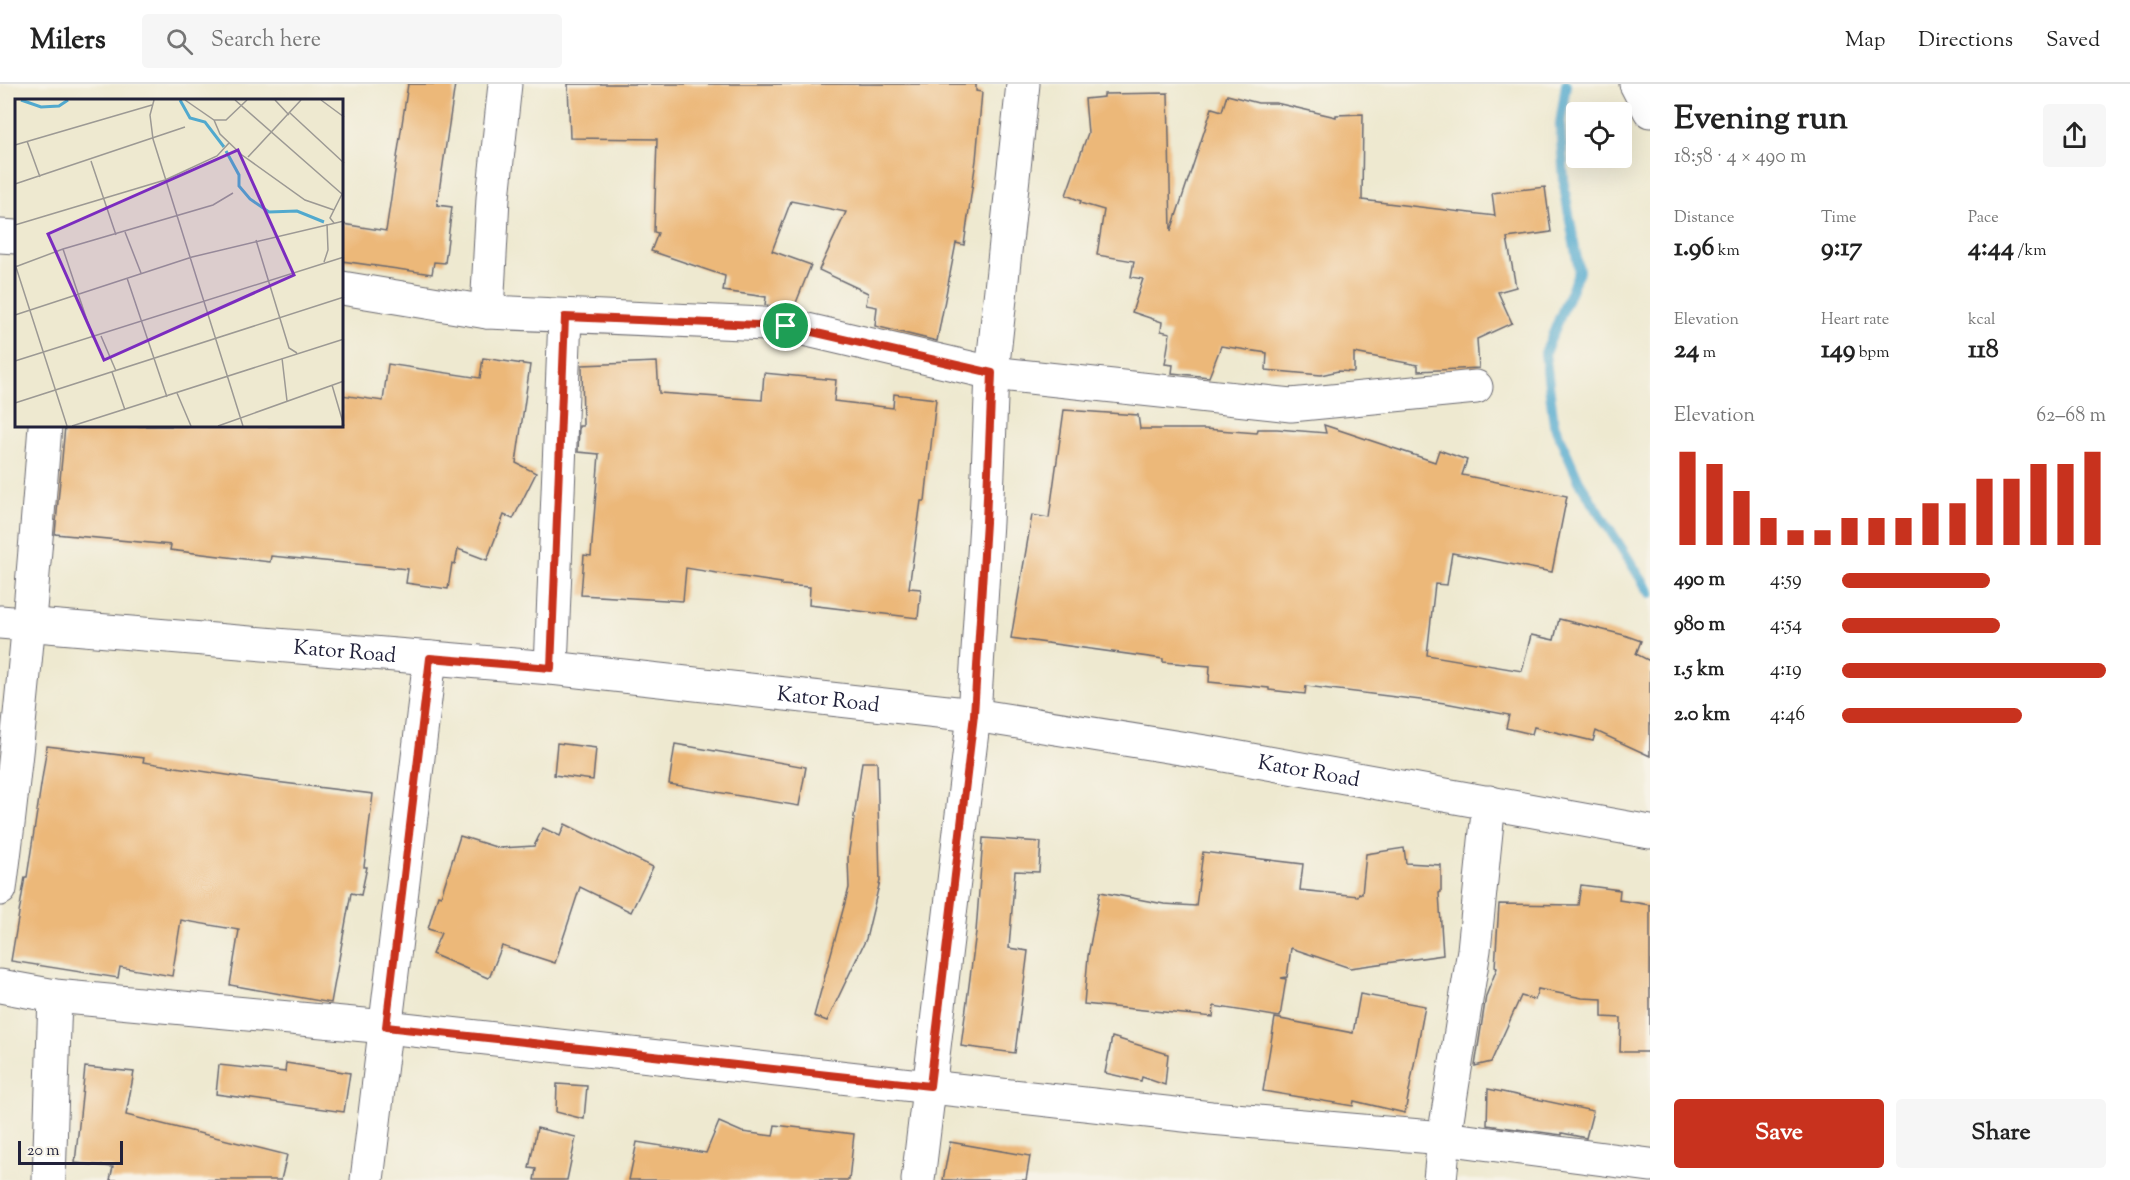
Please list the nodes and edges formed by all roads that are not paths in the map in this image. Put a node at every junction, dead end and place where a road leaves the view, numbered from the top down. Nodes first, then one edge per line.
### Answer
1 (505, 84) edge
2 (1023, 84) edge
3 (1636, 84) edge
4 (1650, 111) edge
5 (0, 236) edge
6 (15, 237) edge
7 (344, 288) edge
8 (487, 312) junction
9 (565, 317) junction
10 (992, 373) junction
11 (1476, 387) dead end
12 (45, 428) edge
13 (15, 624) edge
14 (430, 658) junction
15 (551, 668) junction
16 (974, 715) junction
17 (1489, 802) junction
18 (1650, 832) edge
19 (0, 889) edge
20 (0, 986) edge
21 (55, 996) junction
22 (386, 1027) junction
23 (930, 1086) junction
24 (1444, 1138) junction
25 (1650, 1165) edge
26 (49, 1180) edge
27 (367, 1180) edge
28 (918, 1180) edge
29 (1440, 1180) edge

1 - 8 street
2 - 10 street
3 - 4 street
5 - 6 street
7 - 8 street
8 - 9 street
9 - 10 street
9 - 15 street
10 - 11 street
10 - 16 street
12 - 13 street
13 - 14 street, Kator Road
13 - 19 street
14 - 15 street, Kator Road
14 - 22 street
15 - 16 street, Kator Road
16 - 17 street, Kator Road
16 - 23 street
17 - 18 street, Kator Road
17 - 24 street
20 - 21 street
21 - 22 street
21 - 26 street
22 - 23 street
22 - 27 street
23 - 24 street
23 - 28 street
24 - 25 street
24 - 29 street

